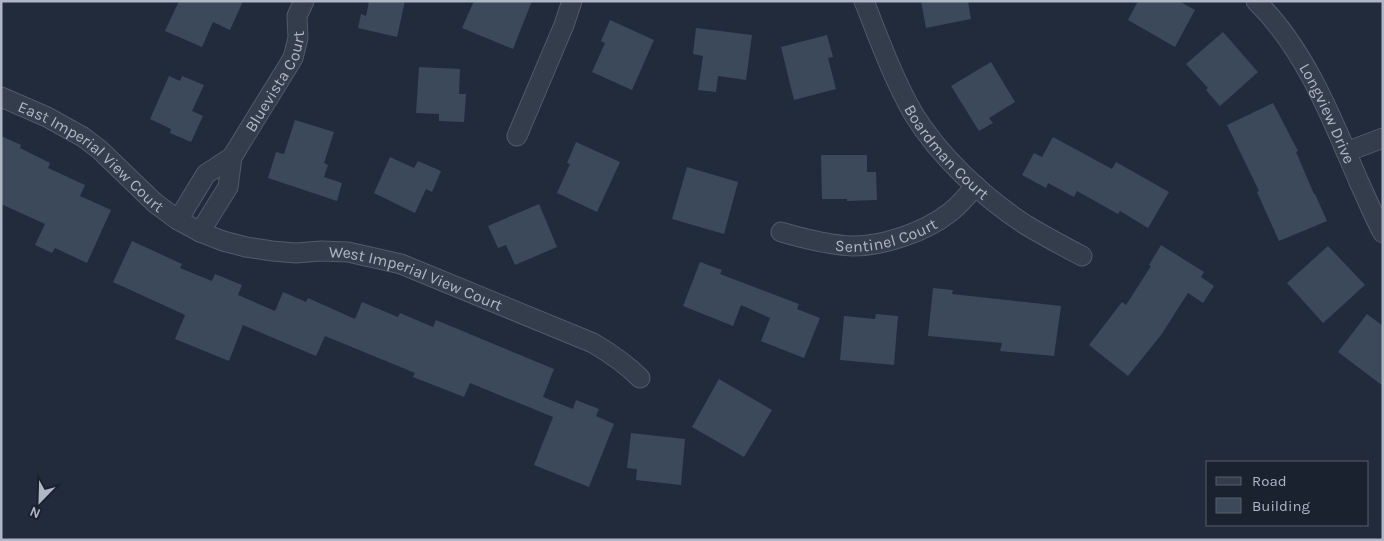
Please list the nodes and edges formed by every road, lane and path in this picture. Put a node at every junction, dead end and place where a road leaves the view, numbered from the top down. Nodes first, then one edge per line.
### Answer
1 (304, 1) edge
2 (572, 1) edge
3 (864, 1) edge
4 (1256, 1) edge
5 (1, 98) edge
6 (517, 136) dead end
7 (1383, 138) edge
8 (1346, 152) junction
9 (232, 157) junction
10 (200, 184) junction
11 (976, 186) junction
12 (221, 197) junction
13 (178, 220) junction
14 (200, 232) junction
15 (781, 232) dead end
16 (1383, 234) edge
17 (1082, 256) dead end
18 (640, 378) dead end

1 - 9 street, Bluevista Court
2 - 6 street
3 - 11 street, Boardman Court
4 - 8 street, Longview Drive
5 - 13 street, East Imperial View Court
7 - 8 street
8 - 16 street, Longview Drive
9 - 10 street, Bluevista Court
9 - 12 street, Bluevista Court
10 - 12 street
10 - 13 street, Bluevista Court
11 - 15 street, Sentinel Court
11 - 17 street, Boardman Court
12 - 14 street, Bluevista Court
13 - 14 street, West Imperial View Court
14 - 18 street, West Imperial View Court

